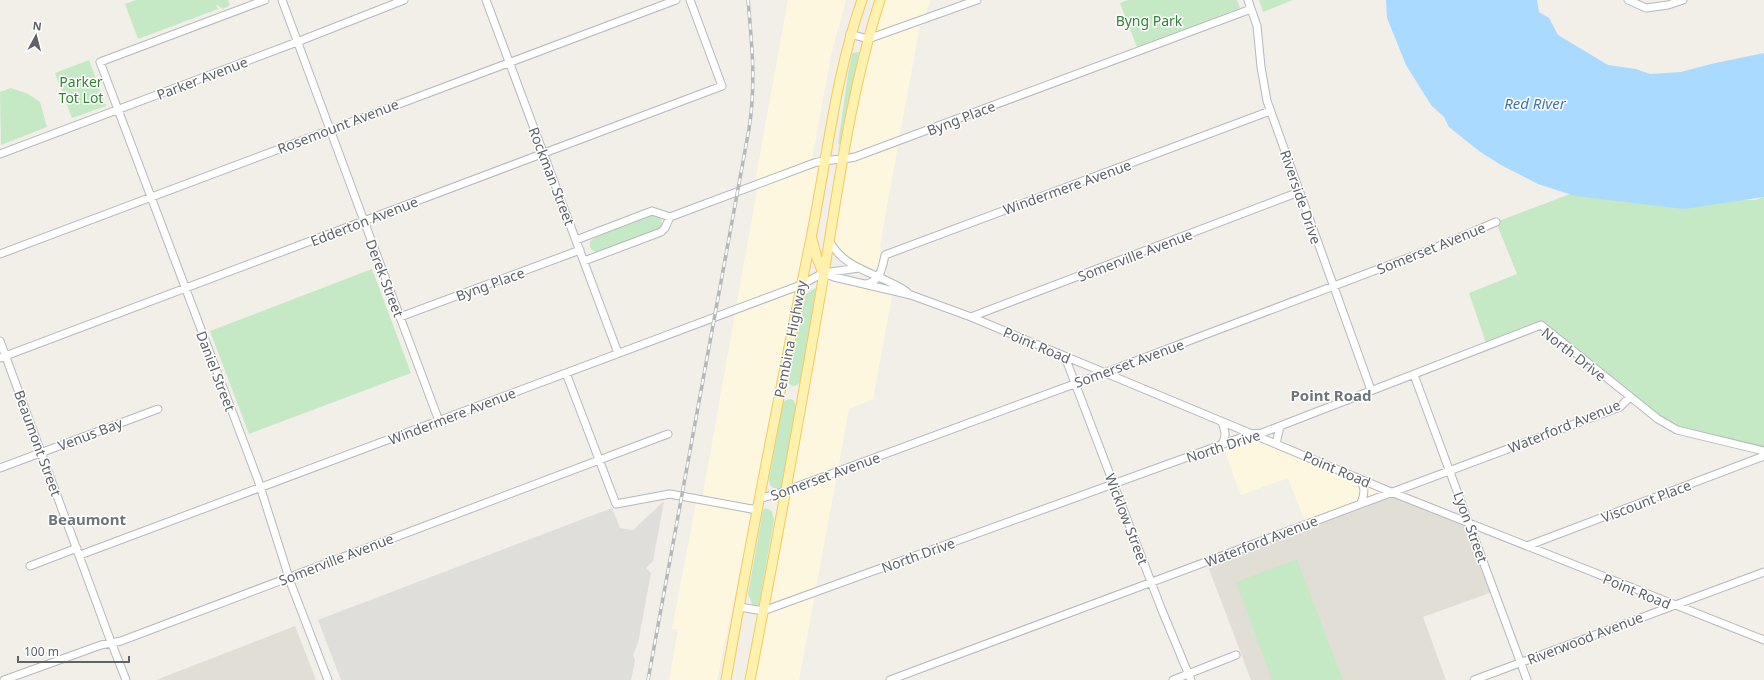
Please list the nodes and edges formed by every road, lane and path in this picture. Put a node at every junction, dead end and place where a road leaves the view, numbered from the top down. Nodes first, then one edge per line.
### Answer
1 (265, 0) edge
2 (282, 0) edge
3 (404, 0) edge
4 (486, 0) edge
5 (676, 0) edge
6 (690, 0) edge
7 (862, 0) edge
8 (880, 0) edge
9 (977, 0) edge
10 (1248, 0) edge
11 (1628, 0) edge
12 (1683, 0) edge
13 (1251, 9) junction
14 (850, 34) junction
15 (868, 39) junction
16 (297, 42) junction
17 (509, 62) junction
18 (117, 110) junction
19 (1270, 111) junction
20 (330, 129) junction
21 (0, 154) edge
22 (543, 154) junction
23 (825, 159) junction
24 (844, 160) junction
25 (1299, 192) junction
26 (151, 198) junction
27 (670, 217) junction
28 (364, 221) junction
29 (1496, 222) dead end
30 (811, 236) junction
31 (576, 240) junction
32 (829, 240) junction
33 (580, 250) junction
34 (0, 254) edge
35 (584, 261) junction
36 (859, 268) junction
37 (824, 273) junction
38 (878, 277) junction
39 (865, 284) junction
40 (801, 285) junction
41 (1332, 286) junction
42 (184, 288) junction
43 (911, 295) junction
44 (400, 317) junction
45 (971, 318) junction
46 (0, 341) edge
47 (618, 353) junction
48 (3, 357) edge
49 (1065, 357) junction
50 (566, 373) junction
51 (1104, 373) junction
52 (1414, 375) junction
53 (1075, 383) junction
54 (1371, 390) junction
55 (1629, 398) junction
56 (158, 409) dead end
57 (439, 420) junction
58 (1222, 422) junction
59 (1280, 426) junction
60 (668, 434) dead end
61 (1251, 434) junction
62 (1222, 444) junction
63 (1276, 444) junction
64 (1764, 451) edge
65 (41, 453) junction
66 (1764, 456) edge
67 (598, 459) junction
68 (0, 468) edge
69 (1449, 471) junction
70 (1360, 479) junction
71 (1114, 484) junction
72 (260, 488) junction
73 (785, 492) junction
74 (1390, 492) junction
75 (759, 499) junction
76 (1361, 503) junction
77 (757, 510) junction
78 (1468, 522) junction
79 (1527, 546) junction
80 (78, 552) junction
81 (30, 566) dead end
82 (1764, 572) edge
83 (289, 577) junction
84 (1151, 582) junction
85 (1673, 605) junction
86 (740, 607) junction
87 (763, 611) junction
88 (1764, 640) edge
89 (111, 643) junction
90 (1236, 655) dead end
91 (1521, 662) junction
92 (1190, 677) edge
93 (4, 680) edge
94 (126, 680) edge
95 (328, 680) edge
96 (726, 680) edge
97 (750, 680) edge
98 (890, 680) edge
99 (1173, 680) edge
100 (1474, 680) edge
101 (1527, 680) edge

1 - 18 street, Daniel Street
2 - 16 street, Derek Street
3 - 16 street, Parker Avenue
4 - 17 street, Rockman Street
5 - 17 street, Rosemount Avenue
6 - 22 street, Edderton Avenue
7 - 14 main road, Pembina Highway
8 - 15 main road, Pembina Highway
9 - 15 street
10 - 13 street, Riverside Drive
11 - 12 street
13 - 19 street, Riverside Drive
13 - 24 street, Byng Place
14 - 15 street
14 - 23 main road, Pembina Highway
15 - 24 main road, Pembina Highway
16 - 18 street, Parker Avenue
16 - 20 street, Derek Street
17 - 20 street, Rosemount Avenue
17 - 22 street, Rockman Street
18 - 21 street, Parker Avenue
18 - 26 street, Daniel Street
19 - 25 street, Riverside Drive
19 - 38 street, Windermere Avenue
20 - 26 street, Rosemount Avenue
20 - 28 street, Derek Street
22 - 28 street, Edderton Avenue
22 - 31 street, Rockman Street
23 - 24 street, Byng Place
23 - 27 street, Byng Place
23 - 30 main road, Pembina Highway
24 - 32 main road, Pembina Highway
25 - 41 street, Riverside Drive
25 - 45 street, Somerville Avenue
26 - 34 street, Rosemount Avenue
26 - 42 street, Daniel Street
27 - 31 street
27 - 35 street
28 - 42 street, Edderton Avenue
28 - 44 street, Derek Street
29 - 41 street, Somerset Avenue
30 - 37 main road
30 - 40 main road, Pembina Highway
31 - 33 street, Rockman Street
32 - 36 street, Point Road
32 - 37 main road, Pembina Highway
33 - 35 street, Rockman Street
33 - 44 street, Byng Place
35 - 47 street, Rockman Street
36 - 37 street
36 - 38 street, Point Road
37 - 39 street, Point Road
37 - 40 street, Windermere Avenue
37 - 73 main road, Pembina Highway
38 - 39 street
38 - 43 street, Point Road
39 - 43 street, Point Road
40 - 47 street, Windermere Avenue
40 - 75 main road, Pembina Highway
41 - 51 street, Somerset Avenue
41 - 54 street, Riverside Drive
42 - 48 street, Edderton Avenue
42 - 72 street, Daniel Street
43 - 45 street, Point Road
44 - 57 street, Derek Street
45 - 49 street, Point Road
46 - 48 street, Beaumont Street
47 - 50 street, Windermere Avenue
48 - 65 street, Beaumont Street
49 - 51 street, Point Road
49 - 53 street, Wicklow Street
50 - 57 street, Windermere Avenue
50 - 67 street
51 - 53 street, Somerset Avenue
51 - 58 street, Point Road
52 - 54 street, North Drive
52 - 55 street, North Drive
52 - 69 street, Lyon Street
53 - 71 street, Wicklow Street
53 - 73 street, Somerset Avenue
54 - 59 street, North Drive
55 - 64 street, North Drive
55 - 69 street, Waterford Avenue
56 - 65 street, Venus Bay
57 - 72 street, Windermere Avenue
58 - 61 street, Point Road
58 - 62 street
59 - 61 street, North Drive
59 - 63 street
60 - 67 street, Somerville Avenue
61 - 62 street, North Drive
61 - 63 street, Point Road
62 - 71 street, North Drive
63 - 70 street, Point Road
65 - 68 street, Venus Bay
65 - 80 street, Beaumont Street
66 - 79 street, Viscount Place
67 - 77 street
67 - 83 street, Somerville Avenue
69 - 74 street, Waterford Avenue
69 - 78 street, Lyon Street
70 - 74 street, Point Road
70 - 76 street
71 - 84 street, Wicklow Street
71 - 87 street, North Drive
72 - 80 street, Windermere Avenue
72 - 83 street, Daniel Street
73 - 75 street, Somerset Avenue
73 - 87 main road, Pembina Highway
74 - 76 street, Waterford Avenue
74 - 78 street, Point Road
75 - 77 main road, Pembina Highway
76 - 84 street, Waterford Avenue
77 - 86 main road, Pembina Highway
78 - 79 street, Point Road
78 - 91 street, Lyon Street
79 - 85 street, Point Road
80 - 81 street, Windermere Avenue
80 - 89 street, Beaumont Street
82 - 85 street, Riverwood Avenue
83 - 89 street, Somerville Avenue
83 - 95 street, Daniel Street
84 - 92 street, Wicklow Street
84 - 98 street, Waterford Avenue
85 - 88 street, Point Road
85 - 91 street, Riverwood Avenue
86 - 87 street, North Drive
86 - 96 main road, Pembina Highway
87 - 97 main road, Pembina Highway
89 - 93 street, Somerville Avenue
89 - 94 street, Beaumont Street
90 - 92 street
91 - 100 street, Riverwood Avenue
91 - 101 street, Lyon Street
92 - 99 street

